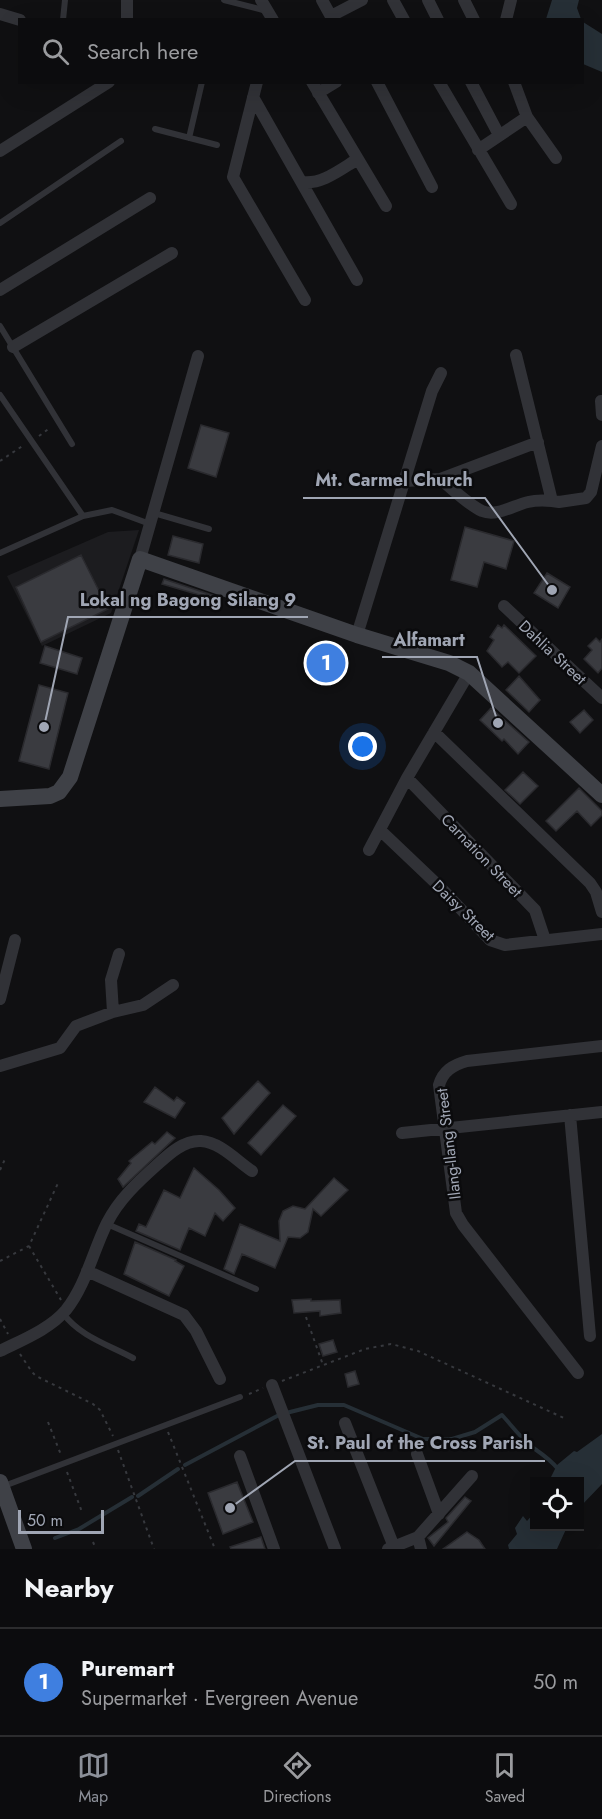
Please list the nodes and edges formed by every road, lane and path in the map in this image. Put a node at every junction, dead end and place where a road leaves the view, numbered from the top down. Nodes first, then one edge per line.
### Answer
1 (65, 0) edge
2 (127, 0) edge
3 (224, 0) edge
4 (322, 0) edge
5 (362, 0) edge
6 (393, 0) edge
7 (428, 0) edge
8 (464, 0) edge
9 (511, 0) edge
10 (267, 10) edge
11 (0, 14) edge
12 (63, 18) edge
13 (127, 18) edge
14 (332, 18) edge
15 (403, 18) edge
16 (437, 18) edge
17 (473, 18) edge
18 (506, 18) edge
19 (18, 19) edge
20 (106, 84) edge
21 (202, 84) edge
22 (256, 84) edge
23 (378, 84) edge
24 (441, 84) edge
25 (472, 84) edge
26 (515, 84) edge
27 (315, 88) edge
28 (253, 97) junction
29 (527, 117) junction
30 (155, 129) dead end
31 (499, 135) junction
32 (189, 138) junction
33 (121, 141) dead end
34 (217, 145) dead end
35 (478, 150) junction
36 (0, 151) edge
37 (556, 158) dead end
38 (358, 159) junction
39 (302, 182) junction
40 (432, 188) dead end
41 (150, 198) dead end
42 (511, 204) dead end
43 (386, 206) dead end
44 (0, 223) edge
45 (172, 253) dead end
46 (357, 280) dead end
47 (0, 290) edge
48 (305, 300) dead end
49 (0, 326) edge
50 (14, 347) junction
51 (516, 355) dead end
52 (198, 356) dead end
53 (441, 374) dead end
54 (0, 395) edge
55 (601, 400) edge
56 (602, 415) edge
57 (538, 442) junction
58 (72, 444) dead end
59 (602, 446) edge
60 (440, 479) junction
61 (405, 482) junction
62 (602, 495) edge
63 (586, 498) junction
64 (552, 501) junction
65 (83, 516) junction
66 (152, 518) junction
67 (209, 529) dead end
68 (0, 553) edge
69 (140, 560) junction
70 (504, 606) dead end
71 (357, 635) junction
72 (469, 673) junction
73 (602, 698) edge
74 (434, 732) junction
75 (407, 778) junction
76 (602, 795) edge
77 (0, 799) edge
78 (380, 830) junction
79 (369, 850) dead end
80 (602, 912) edge
81 (602, 934) edge
82 (15, 940) dead end
83 (545, 940) junction
84 (119, 954) dead end
85 (173, 985) dead end
86 (0, 999) edge
87 (113, 1012) junction
88 (602, 1046) edge
89 (0, 1066) edge
90 (602, 1112) edge
91 (570, 1115) junction
92 (446, 1128) junction
93 (402, 1133) dead end
94 (6, 1156) dead end
95 (0, 1170) edge
96 (252, 1171) dead end
97 (59, 1181) dead end
98 (107, 1224) junction
99 (29, 1246) junction
100 (0, 1261) edge
101 (87, 1271) junction
102 (256, 1289) dead end
103 (65, 1311) junction
104 (306, 1317) dead end
105 (0, 1319) edge
106 (590, 1336) dead end
107 (14, 1344) junction
108 (0, 1351) edge
109 (133, 1358) dead end
110 (324, 1365) junction
111 (578, 1373) dead end
112 (220, 1379) dead end
113 (272, 1385) junction
114 (240, 1397) joint
115 (566, 1419) dead end
116 (48, 1422) dead end
117 (345, 1423) dead end
118 (165, 1426) junction
119 (116, 1445) junction
120 (417, 1454) dead end
121 (240, 1456) dead end
122 (64, 1464) junction
123 (472, 1476) dead end
124 (1, 1485) edge
125 (82, 1512) dead end
126 (439, 1514) junction
127 (6, 1519) edge
128 (93, 1542) dead end
129 (419, 1543) edge
130 (391, 1548) edge
131 (24, 1549) edge
132 (96, 1549) edge
133 (154, 1549) edge
134 (215, 1549) edge
135 (274, 1549) edge
136 (335, 1549) edge

1 - 12 lane
2 - 13 street
3 - 10 lane
4 - 14 street
5 - 14 street
6 - 15 street
7 - 16 street
8 - 17 street
9 - 18 street
11 - 19 street
20 - 36 street
21 - 32 lane
22 - 28 street
23 - 40 street
24 - 35 street
25 - 31 street
26 - 29 street
27 - 38 street
28 - 39 street
28 - 48 street
29 - 31 street
29 - 37 street
30 - 32 lane
31 - 35 street
32 - 34 lane
33 - 44 lane
35 - 42 street
38 - 39 street
38 - 43 street
39 - 46 street
41 - 47 street
45 - 50 street
49 - 50 lane
50 - 58 lane
51 - 57 street
52 - 66 street
53 - 61 street
54 - 65 lane
55 - 56 street
57 - 60 street
57 - 64 street
59 - 63 street
60 - 61 street
60 - 64 street
61 - 71 street
62 - 63 street
63 - 64 street
65 - 66 lane
65 - 68 lane
66 - 67 lane
66 - 69 street
69 - 71 street
69 - 77 street
70 - 73 street, Dahlia Street
71 - 72 street
72 - 74 street
72 - 76 street
74 - 75 street
74 - 80 street
75 - 78 street
75 - 83 street, Carnation Street
78 - 79 street
78 - 83 street, Daisy Street
81 - 83 street, Daisy Street
82 - 86 street
84 - 87 street
85 - 87 street
87 - 89 street
88 - 92 street, Ilang-Ilang Street
90 - 91 street
91 - 92 street
91 - 106 street
92 - 93 street
92 - 111 street, Ilang-Ilang Street
94 - 95 path
96 - 98 street
97 - 99 path
98 - 101 street
98 - 102 lane
99 - 100 path
99 - 103 path
101 - 103 street
101 - 112 street
103 - 107 street
103 - 109 lane
104 - 110 path
105 - 107 path
107 - 108 street
107 - 119 path
110 - 113 path
110 - 115 path
113 - 114 path
113 - 136 street
114 - 118 lane
116 - 122 path
117 - 130 street
118 - 119 lane
118 - 134 path
119 - 122 lane
119 - 133 path
120 - 126 street
121 - 135 street
122 - 124 lane
122 - 125 path
123 - 126 street
124 - 127 street
126 - 129 street
127 - 131 street
128 - 132 path
129 - 130 street

